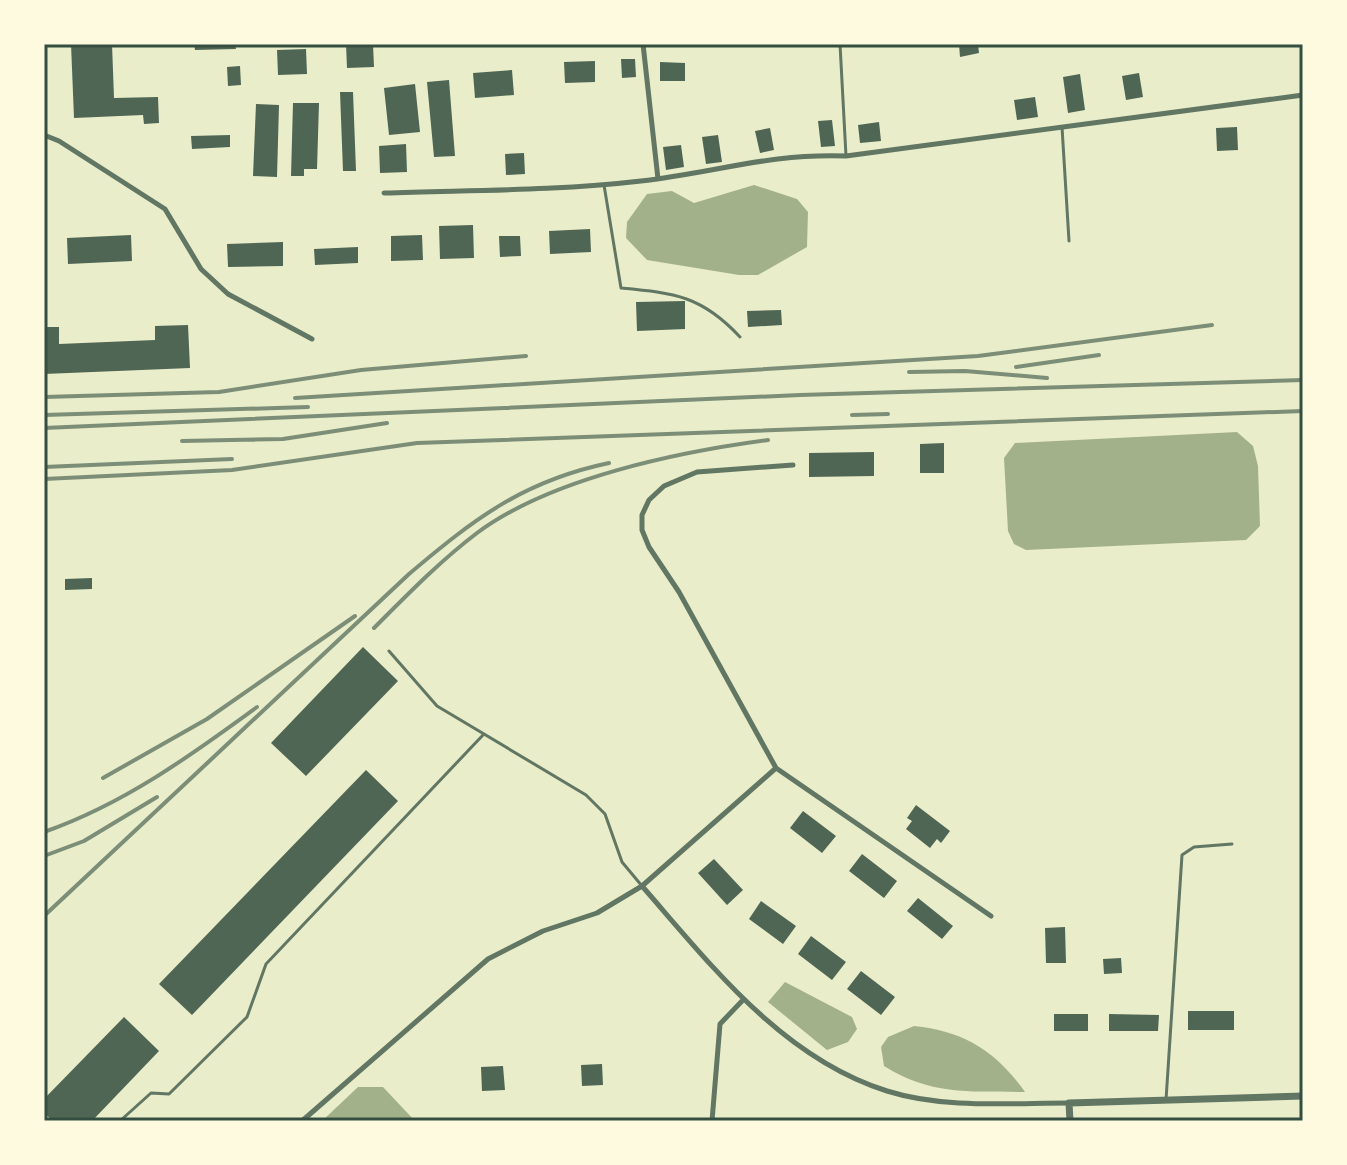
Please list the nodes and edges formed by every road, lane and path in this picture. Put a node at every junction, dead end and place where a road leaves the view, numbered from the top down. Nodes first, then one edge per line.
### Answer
1 (643, 44) edge
2 (840, 44) edge
3 (1303, 95) edge
4 (1062, 127) junction
5 (44, 135) edge
6 (846, 156) junction
7 (658, 179) junction
8 (604, 185) junction
9 (384, 193) dead end
10 (1069, 241) dead end
11 (740, 337) dead end
12 (312, 339) dead end
13 (793, 465) dead end
14 (389, 651) dead end
15 (483, 735) junction
16 (776, 768) junction
17 (1232, 844) dead end
18 (642, 886) junction
19 (991, 916) dead end
20 (742, 1001) junction
21 (1303, 1096) edge
22 (1166, 1100) junction
23 (1069, 1103) junction
24 (120, 1121) edge
25 (302, 1121) edge
26 (712, 1121) edge
27 (1070, 1121) edge

1 - 7 street
2 - 6 lane
3 - 4 street
4 - 6 street
4 - 10 lane
5 - 12 street
6 - 7 street
7 - 8 street
8 - 9 street
8 - 11 lane
13 - 16 street
14 - 15 lane
15 - 18 lane
15 - 24 lane
16 - 18 street
16 - 19 street
17 - 22 lane
18 - 20 street
18 - 25 street
20 - 23 street
20 - 26 street
21 - 22 street
22 - 23 street
23 - 27 street

